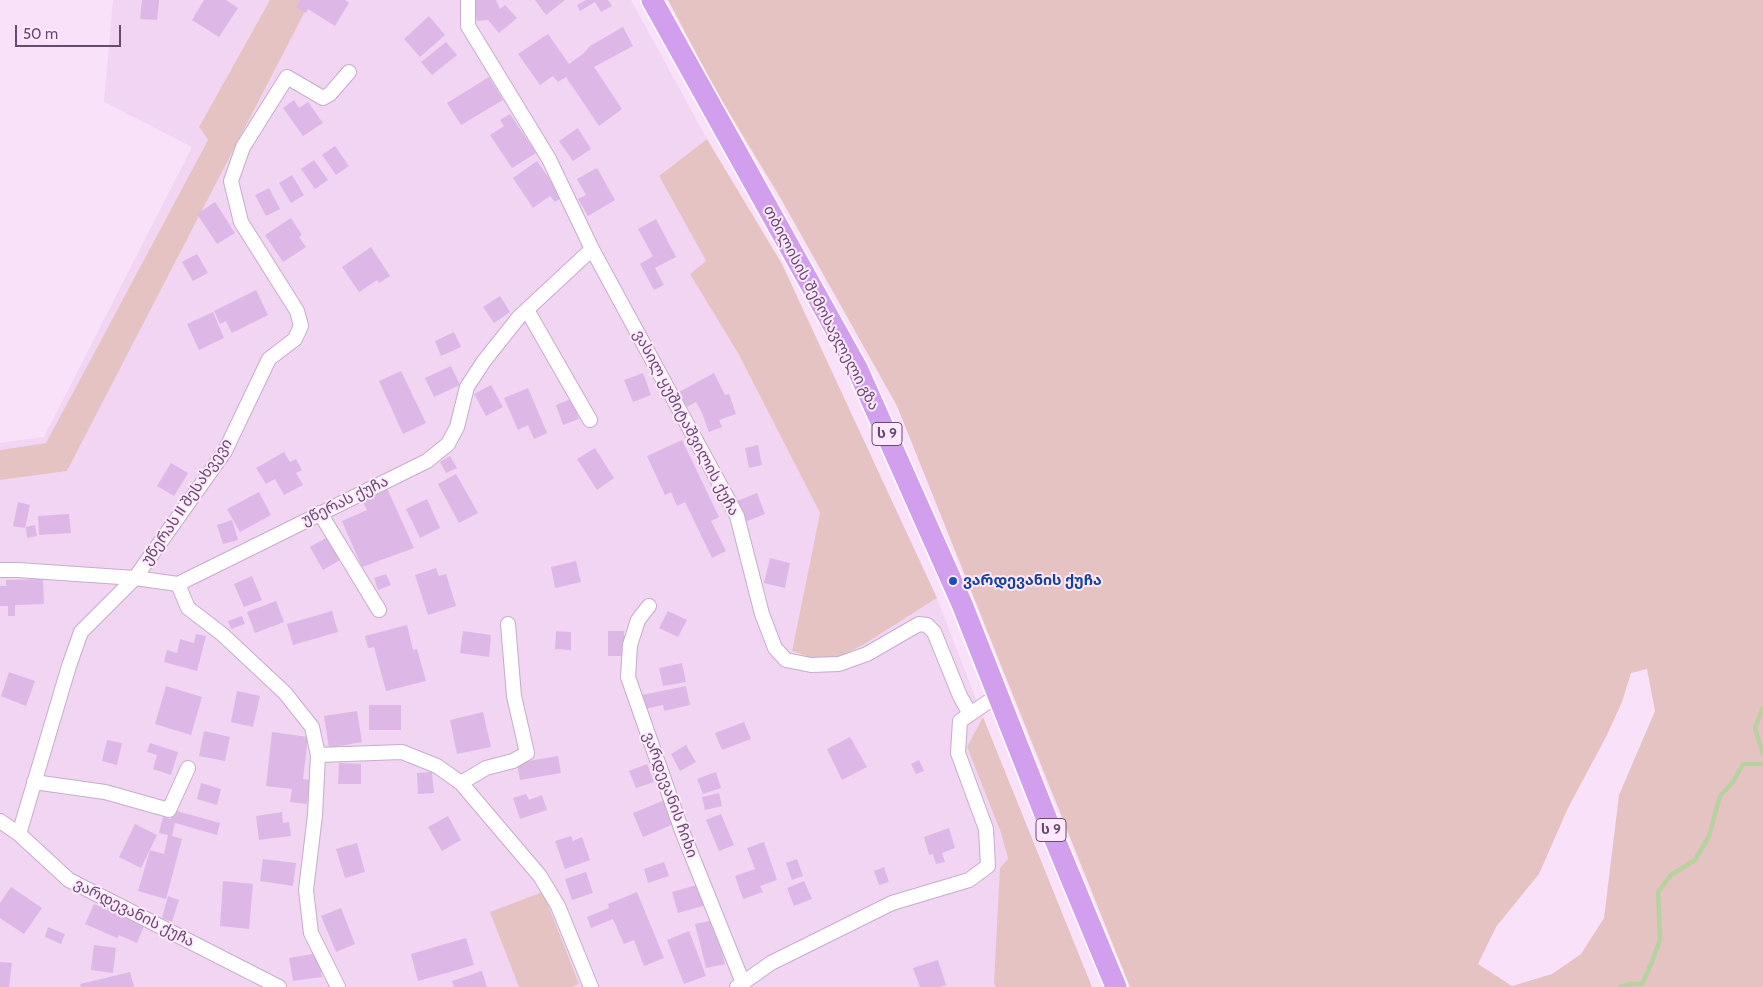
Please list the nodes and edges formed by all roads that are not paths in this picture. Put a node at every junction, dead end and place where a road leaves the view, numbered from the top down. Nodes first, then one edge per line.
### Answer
1 (468, 0) edge
2 (652, 0) edge
3 (350, 72) dead end
4 (592, 249) junction
5 (527, 310) junction
6 (590, 420) dead end
7 (320, 513) junction
8 (0, 570) edge
9 (135, 578) junction
10 (178, 584) junction
11 (649, 606) dead end
12 (379, 610) dead end
13 (508, 624) dead end
14 (998, 695) junction
15 (970, 714) junction
16 (318, 755) junction
17 (188, 768) dead end
18 (34, 782) junction
19 (461, 783) junction
20 (0, 821) edge
21 (20, 834) junction
22 (740, 985) edge
23 (279, 987) edge
24 (338, 987) edge
25 (591, 987) edge
26 (1116, 987) edge

1 - 4 street, ვასილ ყუშიტაშვილის ქუჩა
2 - 14 highway, თბილისის შემოსავლელი გზა / ს 9
3 - 9 street, უწერას II შესახვევი
4 - 5 street, უწერას ქუჩა
4 - 15 street, ვასილ ყუშიტაშვილის ქუჩა
5 - 6 street
5 - 7 street, უწერას ქუჩა
7 - 10 street, უწერას ქუჩა
7 - 12 street
8 - 9 street
9 - 10 street
9 - 18 street
10 - 16 street
11 - 22 street, ვარდევანის ჩიხი
13 - 19 street
14 - 15 street
14 - 26 highway, თბილისის შემოსავლელი გზა / ს 9
15 - 22 street
16 - 19 street
16 - 24 street
17 - 18 street
18 - 21 street
19 - 25 street
20 - 21 street, ვარდევანის ქუჩა
21 - 23 street, ვარდევანის ქუჩა

